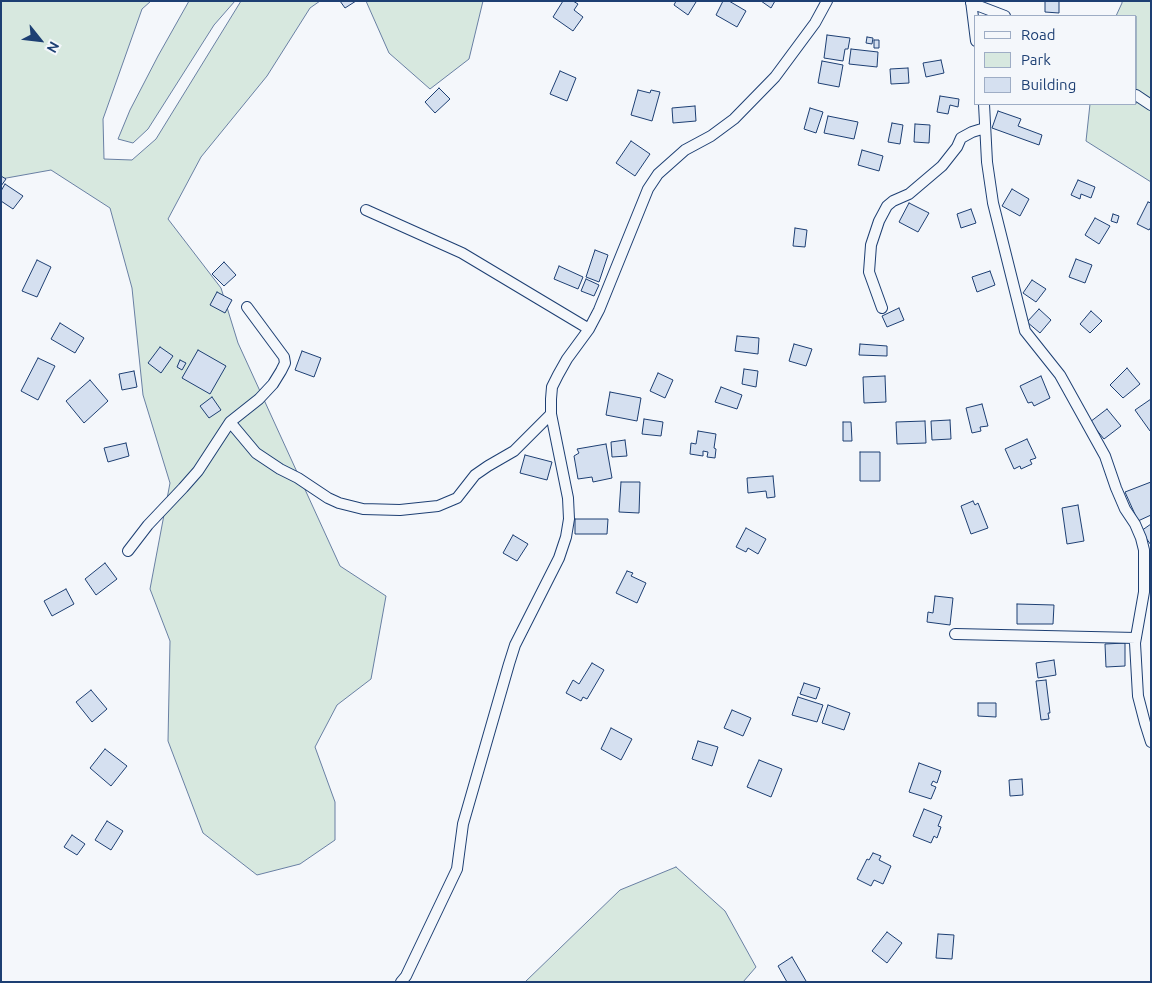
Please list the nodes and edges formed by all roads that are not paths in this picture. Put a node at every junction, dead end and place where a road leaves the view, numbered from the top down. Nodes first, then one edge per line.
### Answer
1 (827, 1) edge
2 (971, 2) edge
3 (1003, 15) edge
4 (974, 25) edge
5 (1137, 96) edge
6 (984, 105) edge
7 (1151, 105) edge
8 (985, 128) junction
9 (366, 210) dead end
10 (247, 307) dead end
11 (882, 308) dead end
12 (589, 328) junction
13 (551, 414) junction
14 (230, 422) junction
15 (128, 551) dead end
16 (955, 634) dead end
17 (1136, 638) junction
18 (1151, 742) edge
19 (401, 982) edge

1 - 12 street
2 - 3 street
2 - 4 street
5 - 7 street
6 - 8 street
8 - 11 street
8 - 17 street
9 - 12 street
10 - 14 street
12 - 13 street
13 - 14 street
13 - 19 street
14 - 15 street
16 - 17 street
17 - 18 street

